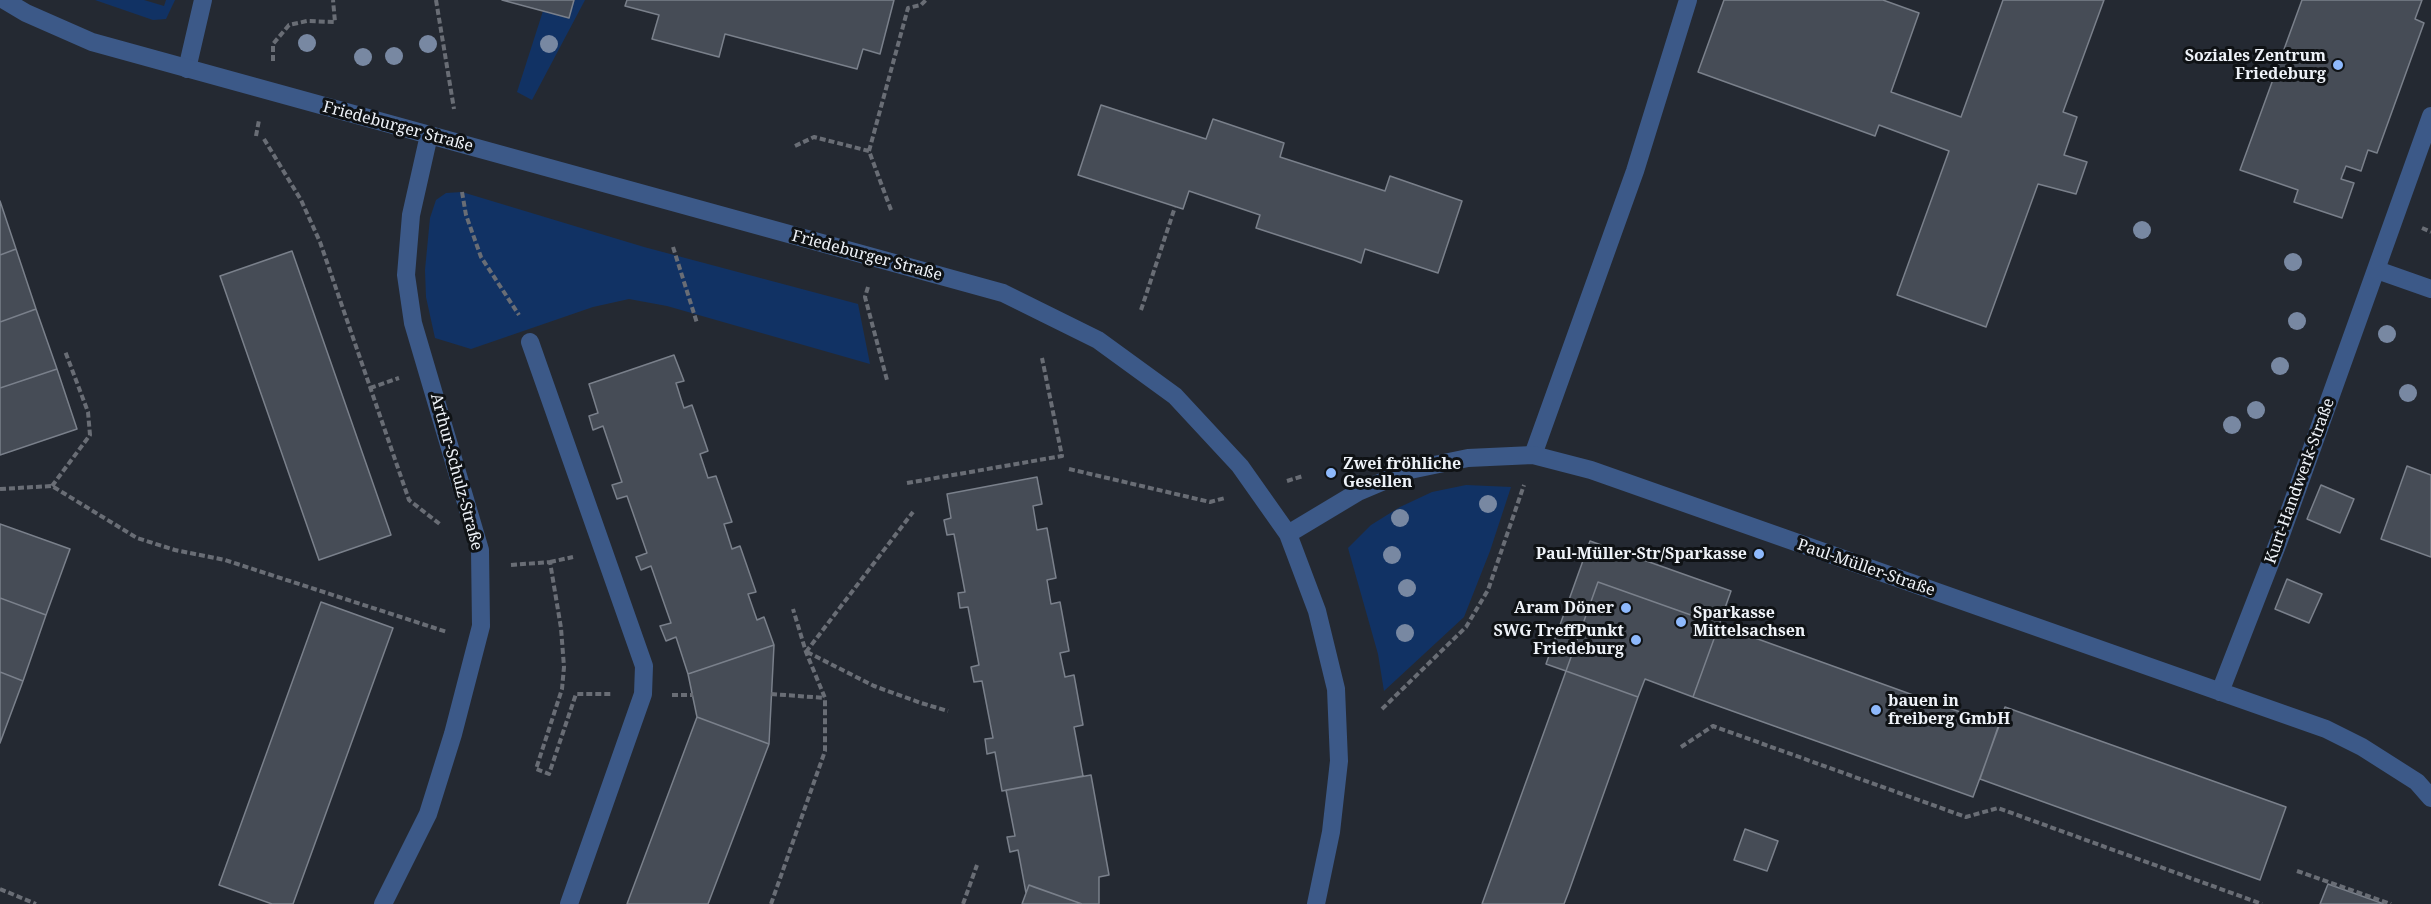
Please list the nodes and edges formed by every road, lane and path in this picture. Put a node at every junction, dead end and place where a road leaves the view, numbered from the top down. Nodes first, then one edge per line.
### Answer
1 (4, 0) edge
2 (203, 0) edge
3 (333, 0) edge
4 (436, 0) edge
5 (926, 0) edge
6 (1688, 0) edge
7 (187, 69) junction
8 (267, 91) junction
9 (2431, 116) edge
10 (429, 135) junction
11 (256, 136) dead end
12 (264, 139) dead end
13 (457, 143) junction
14 (795, 146) dead end
15 (869, 152) junction
16 (462, 192) dead end
17 (1175, 207) dead end
18 (891, 210) dead end
19 (673, 247) dead end
20 (877, 258) junction
21 (2377, 270) junction
22 (2431, 289) edge
23 (1141, 310) dead end
24 (697, 323) dead end
25 (530, 342) joint
26 (65, 351) dead end
27 (1042, 358) dead end
28 (405, 376) dead end
29 (887, 380) dead end
30 (370, 388) junction
31 (1533, 455) junction
32 (1069, 469) dead end
33 (1304, 476) dead end
34 (908, 483) dead end
35 (52, 486) junction
36 (0, 489) edge
37 (1257, 489) junction
38 (913, 512) dead end
39 (444, 528) dead end
40 (1288, 534) junction
41 (480, 567) junction
42 (793, 609) dead end
43 (454, 634) dead end
44 (806, 652) junction
45 (2220, 692) junction
46 (643, 694) junction
47 (771, 694) dead end
48 (825, 698) junction
49 (1382, 709) dead end
50 (948, 711) dead end
51 (1681, 747) dead end
52 (2431, 798) edge
53 (977, 865) dead end
54 (2297, 871) dead end
55 (0, 889) edge
56 (36, 904) edge
57 (382, 904) edge
58 (569, 904) edge
59 (771, 904) edge
60 (963, 904) edge
61 (1316, 904) edge
62 (2262, 904) edge
63 (2391, 904) edge

1 - 7 street, Friedeburger Straße
2 - 7 street
3 - 8 path
4 - 13 path
5 - 15 path
6 - 31 street
7 - 8 street, Friedeburger Straße
8 - 10 street, Friedeburger Straße
8 - 11 path
9 - 21 street, Kurt-Handwerk-Straße
10 - 13 street, Friedeburger Straße
10 - 41 street, Arthur-Schulz-Straße
12 - 30 path
13 - 20 street, Friedeburger Straße
14 - 15 path
15 - 18 path
16 - 25 path
17 - 23 path
19 - 24 path
20 - 29 path
20 - 37 street, Friedeburger Straße
21 - 22 street
21 - 45 street, Kurt-Handwerk-Straße
25 - 46 street
26 - 35 path
27 - 34 path
28 - 30 path
30 - 39 path
31 - 40 street, Paul-Müller-Straße
31 - 45 street, Paul-Müller-Straße
31 - 49 path
32 - 37 path
33 - 37 path
35 - 36 path
35 - 43 path
37 - 40 street, Friedeburger Straße
38 - 44 path
40 - 61 street, Friedeburger Straße
41 - 46 path
41 - 57 street, Arthur-Schulz-Straße
42 - 44 path
44 - 48 path
44 - 50 path
45 - 52 street, Paul-Müller-Straße
46 - 58 street
47 - 48 path
48 - 59 path
51 - 62 path
53 - 60 path
54 - 63 path
55 - 56 path

